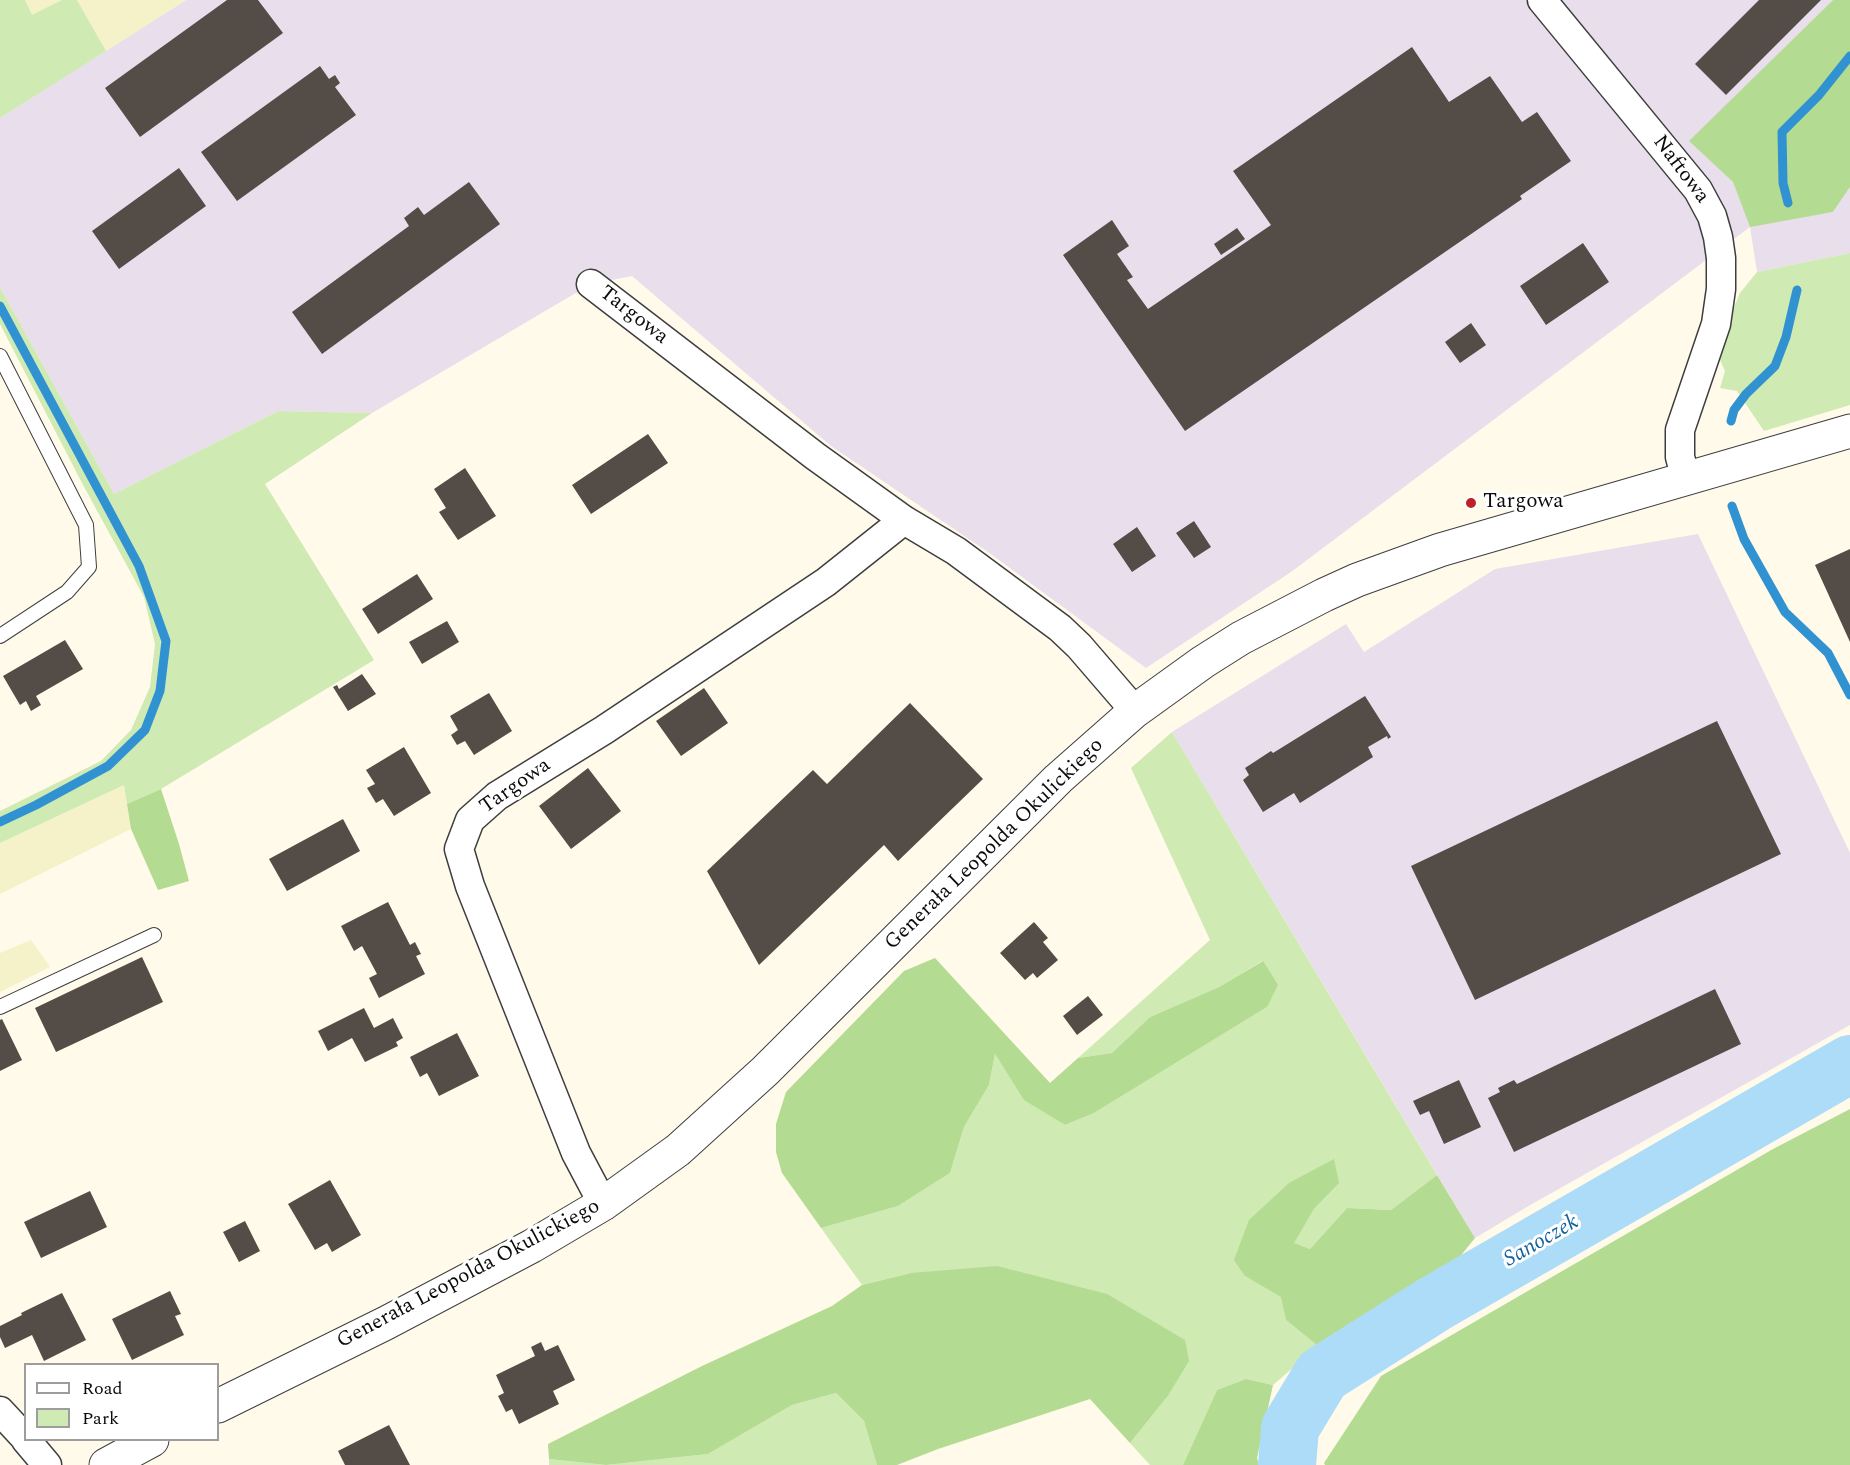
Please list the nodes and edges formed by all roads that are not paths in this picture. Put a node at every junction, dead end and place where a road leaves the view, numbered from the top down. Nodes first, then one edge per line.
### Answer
1 (1542, 0) edge
2 (591, 284) dead end
3 (0, 356) edge
4 (1850, 431) edge
5 (1686, 479) junction
6 (904, 520) junction
7 (0, 636) edge
8 (1135, 711) junction
9 (154, 935) dead end
10 (0, 1007) edge
11 (603, 1204) junction
12 (219, 1406) edge
13 (0, 1411) edge
14 (24, 1437) edge
15 (28, 1441) edge
16 (47, 1465) edge

1 - 5 street, Naftowa
2 - 6 street, Targowa
3 - 7 lane
4 - 5 street, Generała Leopolda Okulickiego
5 - 8 street, Generała Leopolda Okulickiego
6 - 8 street, Targowa
6 - 11 street, Targowa
8 - 11 street, Generała Leopolda Okulickiego
9 - 10 lane
11 - 12 street, Generała Leopolda Okulickiego
13 - 14 street
15 - 16 street

